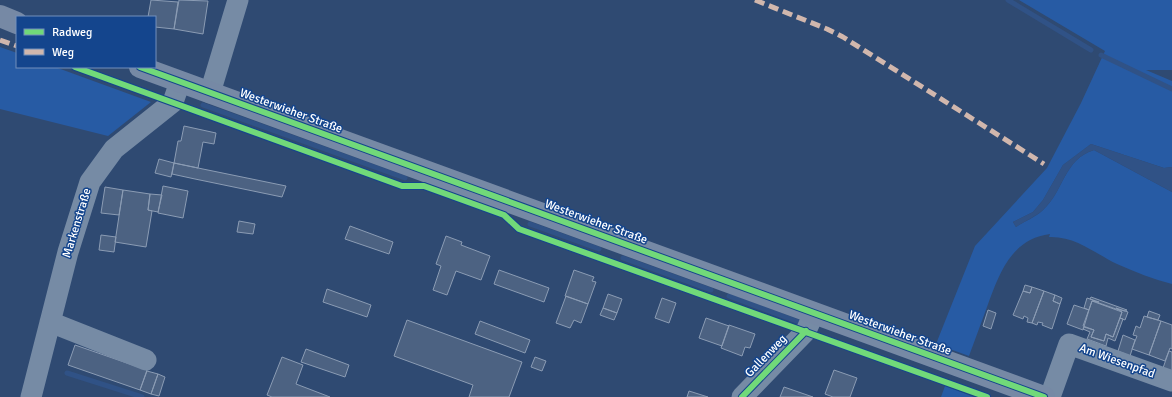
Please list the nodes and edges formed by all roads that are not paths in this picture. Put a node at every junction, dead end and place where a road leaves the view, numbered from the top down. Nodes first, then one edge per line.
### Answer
1 (238, 0) edge
2 (0, 16) edge
3 (16, 22) edge
4 (143, 68) edge
5 (180, 82) junction
6 (210, 92) junction
7 (814, 313) junction
8 (50, 322) junction
9 (146, 360) dead end
10 (1172, 381) edge
11 (31, 397) edge
12 (742, 397) edge
13 (1044, 397) edge
14 (1050, 397) edge

1 - 6 street
2 - 3 main road
4 - 5 main road, Westerwieher Straße
5 - 6 main road, Westerwieher Straße
5 - 8 street, Markenstraße
6 - 7 main road, Westerwieher Straße
7 - 12 street, Gallenweg
7 - 13 main road, Westerwieher Straße
8 - 9 street
8 - 11 street, Markenstraße
10 - 14 street, Am Wiesenpfad

